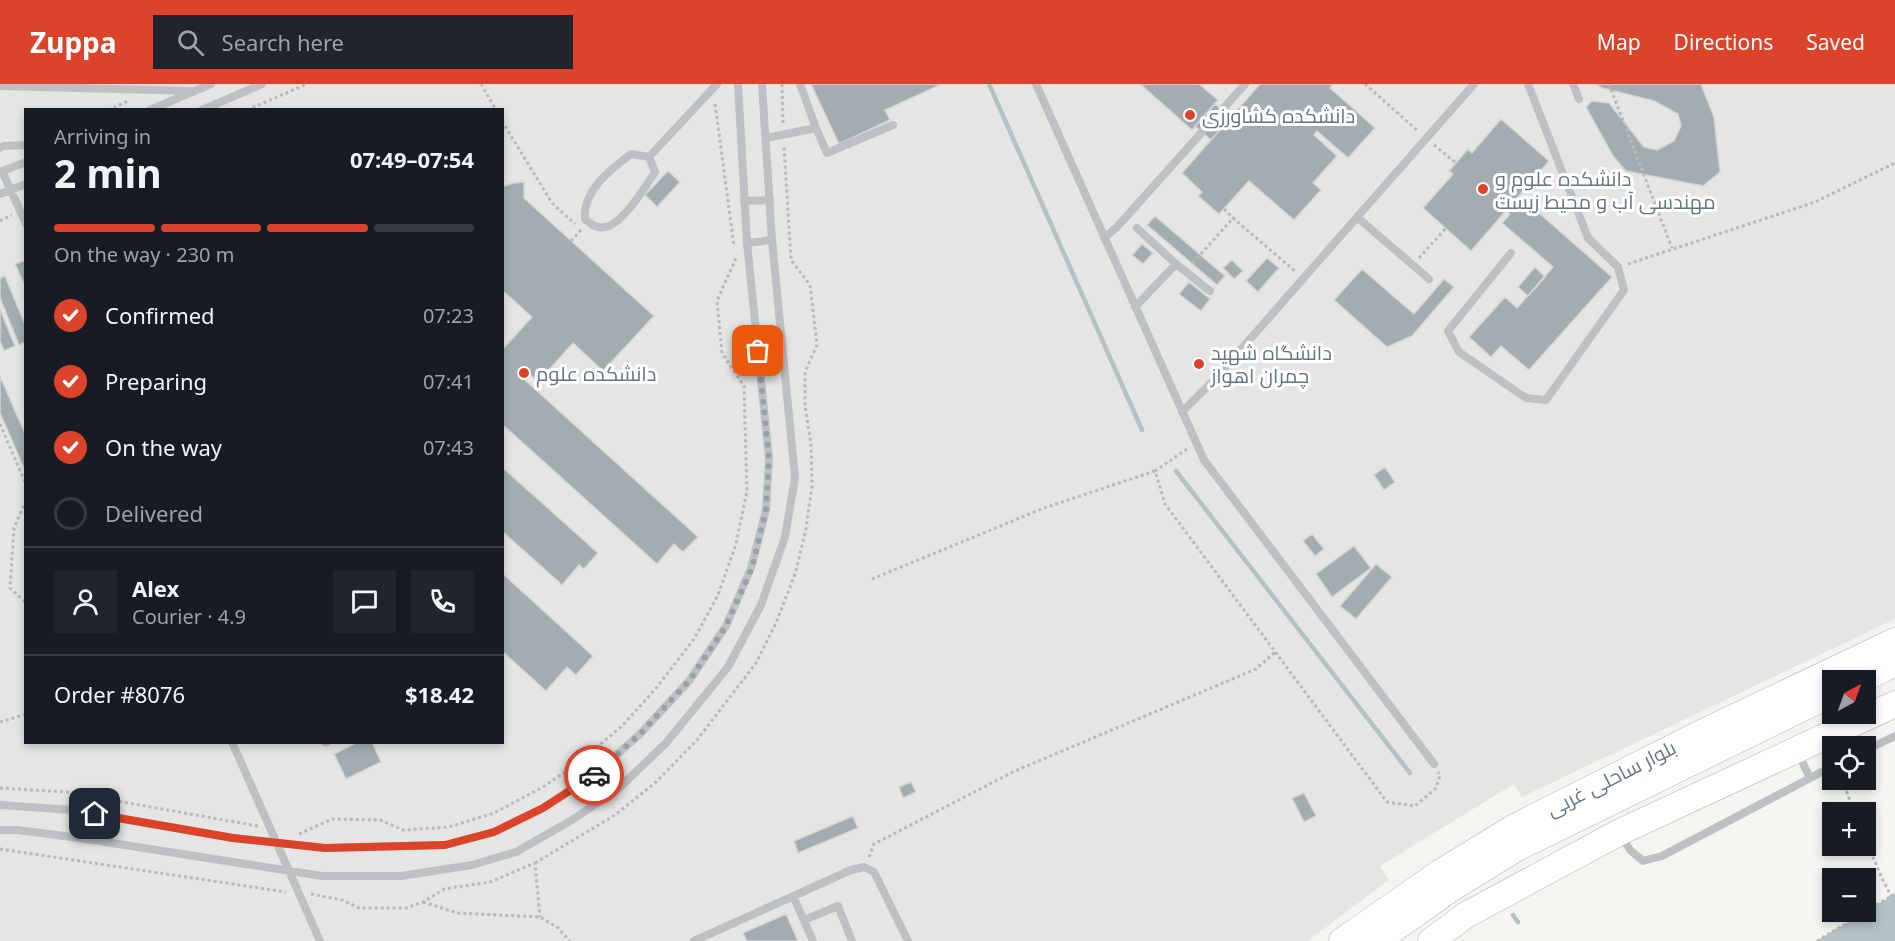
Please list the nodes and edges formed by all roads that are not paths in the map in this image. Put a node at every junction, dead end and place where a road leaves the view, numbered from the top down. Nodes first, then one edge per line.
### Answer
1 (211, 84) edge
2 (262, 84) edge
3 (738, 84) edge
4 (762, 84) edge
5 (800, 84) edge
6 (1036, 84) edge
7 (1245, 84) edge
8 (1474, 84) edge
9 (1573, 84) edge
10 (1531, 85) edge
11 (0, 86) edge
12 (715, 86) edge
13 (193, 91) junction
14 (1579, 99) dead end
15 (155, 108) edge
16 (207, 108) edge
17 (1222, 110) dead end
18 (893, 125) dead end
19 (816, 128) junction
20 (1202, 132) dead end
21 (765, 138) junction
22 (24, 145) edge
23 (0, 148) edge
24 (649, 157) junction
25 (24, 163) edge
26 (1, 172) edge
27 (24, 185) edge
28 (11, 190) junction
29 (0, 194) edge
30 (770, 200) junction
31 (744, 201) junction
32 (23, 210) edge
33 (1358, 217) junction
34 (1137, 228) dead end
35 (1104, 238) junction
36 (772, 240) junction
37 (747, 243) junction
38 (1511, 253) dead end
39 (1176, 264) junction
40 (1428, 279) dead end
41 (1210, 291) dead end
42 (1135, 307) junction
43 (1182, 412) junction
44 (1895, 641) edge
45 (1895, 663) edge
46 (1876, 672) edge
47 (1822, 698) edge
48 (1895, 704) edge
49 (1895, 736) edge
50 (233, 744) edge
51 (1876, 745) edge
52 (1797, 751) junction
53 (1434, 764) road end
54 (1822, 772) edge
55 (1810, 778) junction
56 (0, 805) edge
57 (0, 830) edge
58 (1620, 832) junction
59 (277, 843) junction
60 (289, 871) junction
61 (793, 896) junction
62 (804, 920) junction
63 (321, 941) edge
64 (694, 941) edge
65 (813, 941) edge
66 (852, 941) edge
67 (908, 941) edge
68 (1342, 941) edge
69 (1377, 941) edge
70 (1431, 941) edge

1 - 13 lane
2 - 16 lane
3 - 31 lane
4 - 21 lane
5 - 19 lane
6 - 35 lane
7 - 17 lane
8 - 33 lane
9 - 14 lane
10 - 38 lane
11 - 13 lane
12 - 24 lane
13 - 15 lane
18 - 19 lane
19 - 21 lane
20 - 35 lane
21 - 30 lane
22 - 23 lane
24 - 24 lane
25 - 26 lane
26 - 28 lane
27 - 28 lane
28 - 29 lane
28 - 32 lane
30 - 31 lane
30 - 36 lane
31 - 37 lane
33 - 40 lane
33 - 43 lane
34 - 39 lane
35 - 42 lane
36 - 37 lane
36 - 60 lane
37 - 59 lane
39 - 41 lane
39 - 42 lane
42 - 43 lane
43 - 53 lane
44 - 68 main road, بلوار ساحلی غربی
45 - 46 main road
47 - 69 main road, بلوار ساحلی غربی
48 - 52 main road
49 - 51 lane
50 - 59 lane
52 - 55 lane
52 - 58 main road
54 - 55 lane
55 - 58 lane
56 - 59 lane
57 - 60 lane
58 - 70 main road
59 - 60 lane
60 - 63 lane
61 - 62 lane
61 - 64 lane
61 - 67 lane
62 - 65 lane
62 - 66 lane

